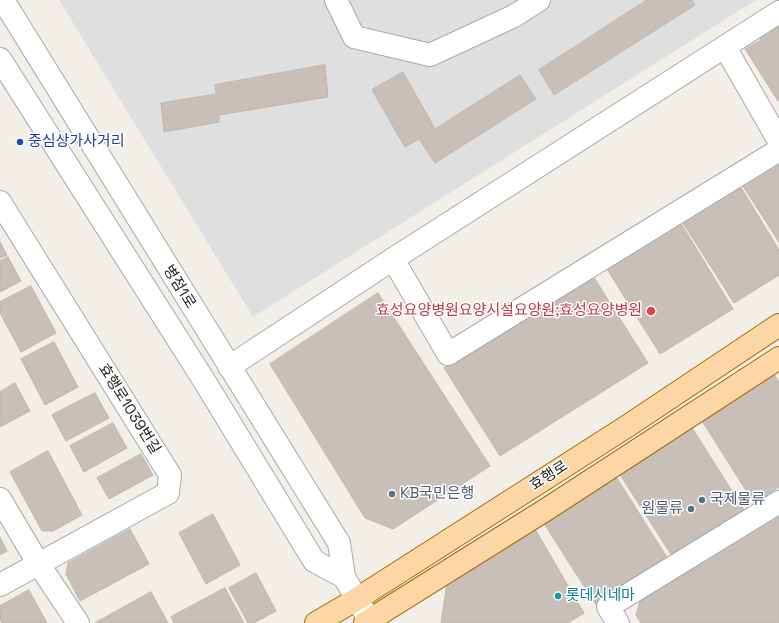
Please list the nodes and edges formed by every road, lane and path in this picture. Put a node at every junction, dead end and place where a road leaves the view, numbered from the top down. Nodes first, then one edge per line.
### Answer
1 (3, 0) edge
2 (336, 0) edge
3 (539, 0) edge
4 (512, 8) edge
5 (779, 12) edge
6 (725, 47) junction
7 (0, 60) edge
8 (779, 141) edge
9 (779, 150) edge
10 (0, 202) edge
11 (393, 259) junction
12 (779, 325) edge
13 (779, 358) edge
14 (229, 367) junction
15 (0, 499) edge
16 (779, 502) edge
17 (38, 564) junction
18 (344, 577) junction
19 (0, 585) edge
20 (357, 599) junction
21 (368, 622) edge
22 (78, 623) edge
23 (316, 623) edge
24 (618, 623) edge

1 - 14 street, 병점1로
2 - 4 street
3 - 4 street
5 - 6 street
6 - 8 street
6 - 11 street
7 - 18 street, 병점1로
9 - 11 street
10 - 17 street, 효행로1039번길
11 - 14 street
12 - 20 main road, 효행로
13 - 21 main road, 효행로
14 - 18 street, 병점1로
15 - 17 street
16 - 24 street
17 - 19 street
17 - 22 street
18 - 20 street, 병점1로
20 - 21 street, 병점1로
20 - 23 main road, 효행로

